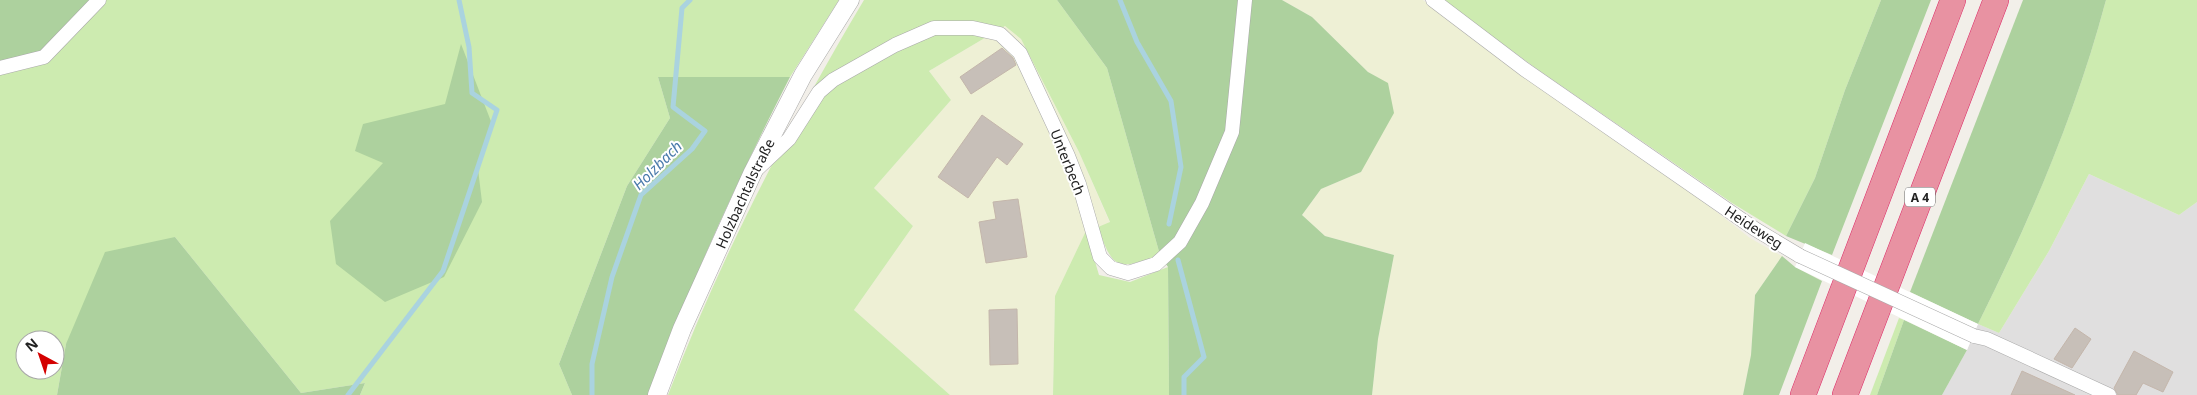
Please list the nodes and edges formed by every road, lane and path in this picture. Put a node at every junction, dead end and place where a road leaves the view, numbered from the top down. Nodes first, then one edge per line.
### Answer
1 (100, 0) edge
2 (850, 0) edge
3 (1245, 0) edge
4 (1433, 0) edge
5 (1953, 0) edge
6 (1996, 0) edge
7 (0, 68) edge
8 (753, 172) junction
9 (657, 395) edge
10 (1803, 395) edge
11 (1845, 395) edge
12 (2109, 395) edge

1 - 7 street
2 - 8 street, Holzbachtalstraße
3 - 8 street, Unterbech
4 - 12 street, Heideweg, bridge
5 - 10 highway
6 - 11 highway, A 4
8 - 9 street, Holzbachtalstraße

